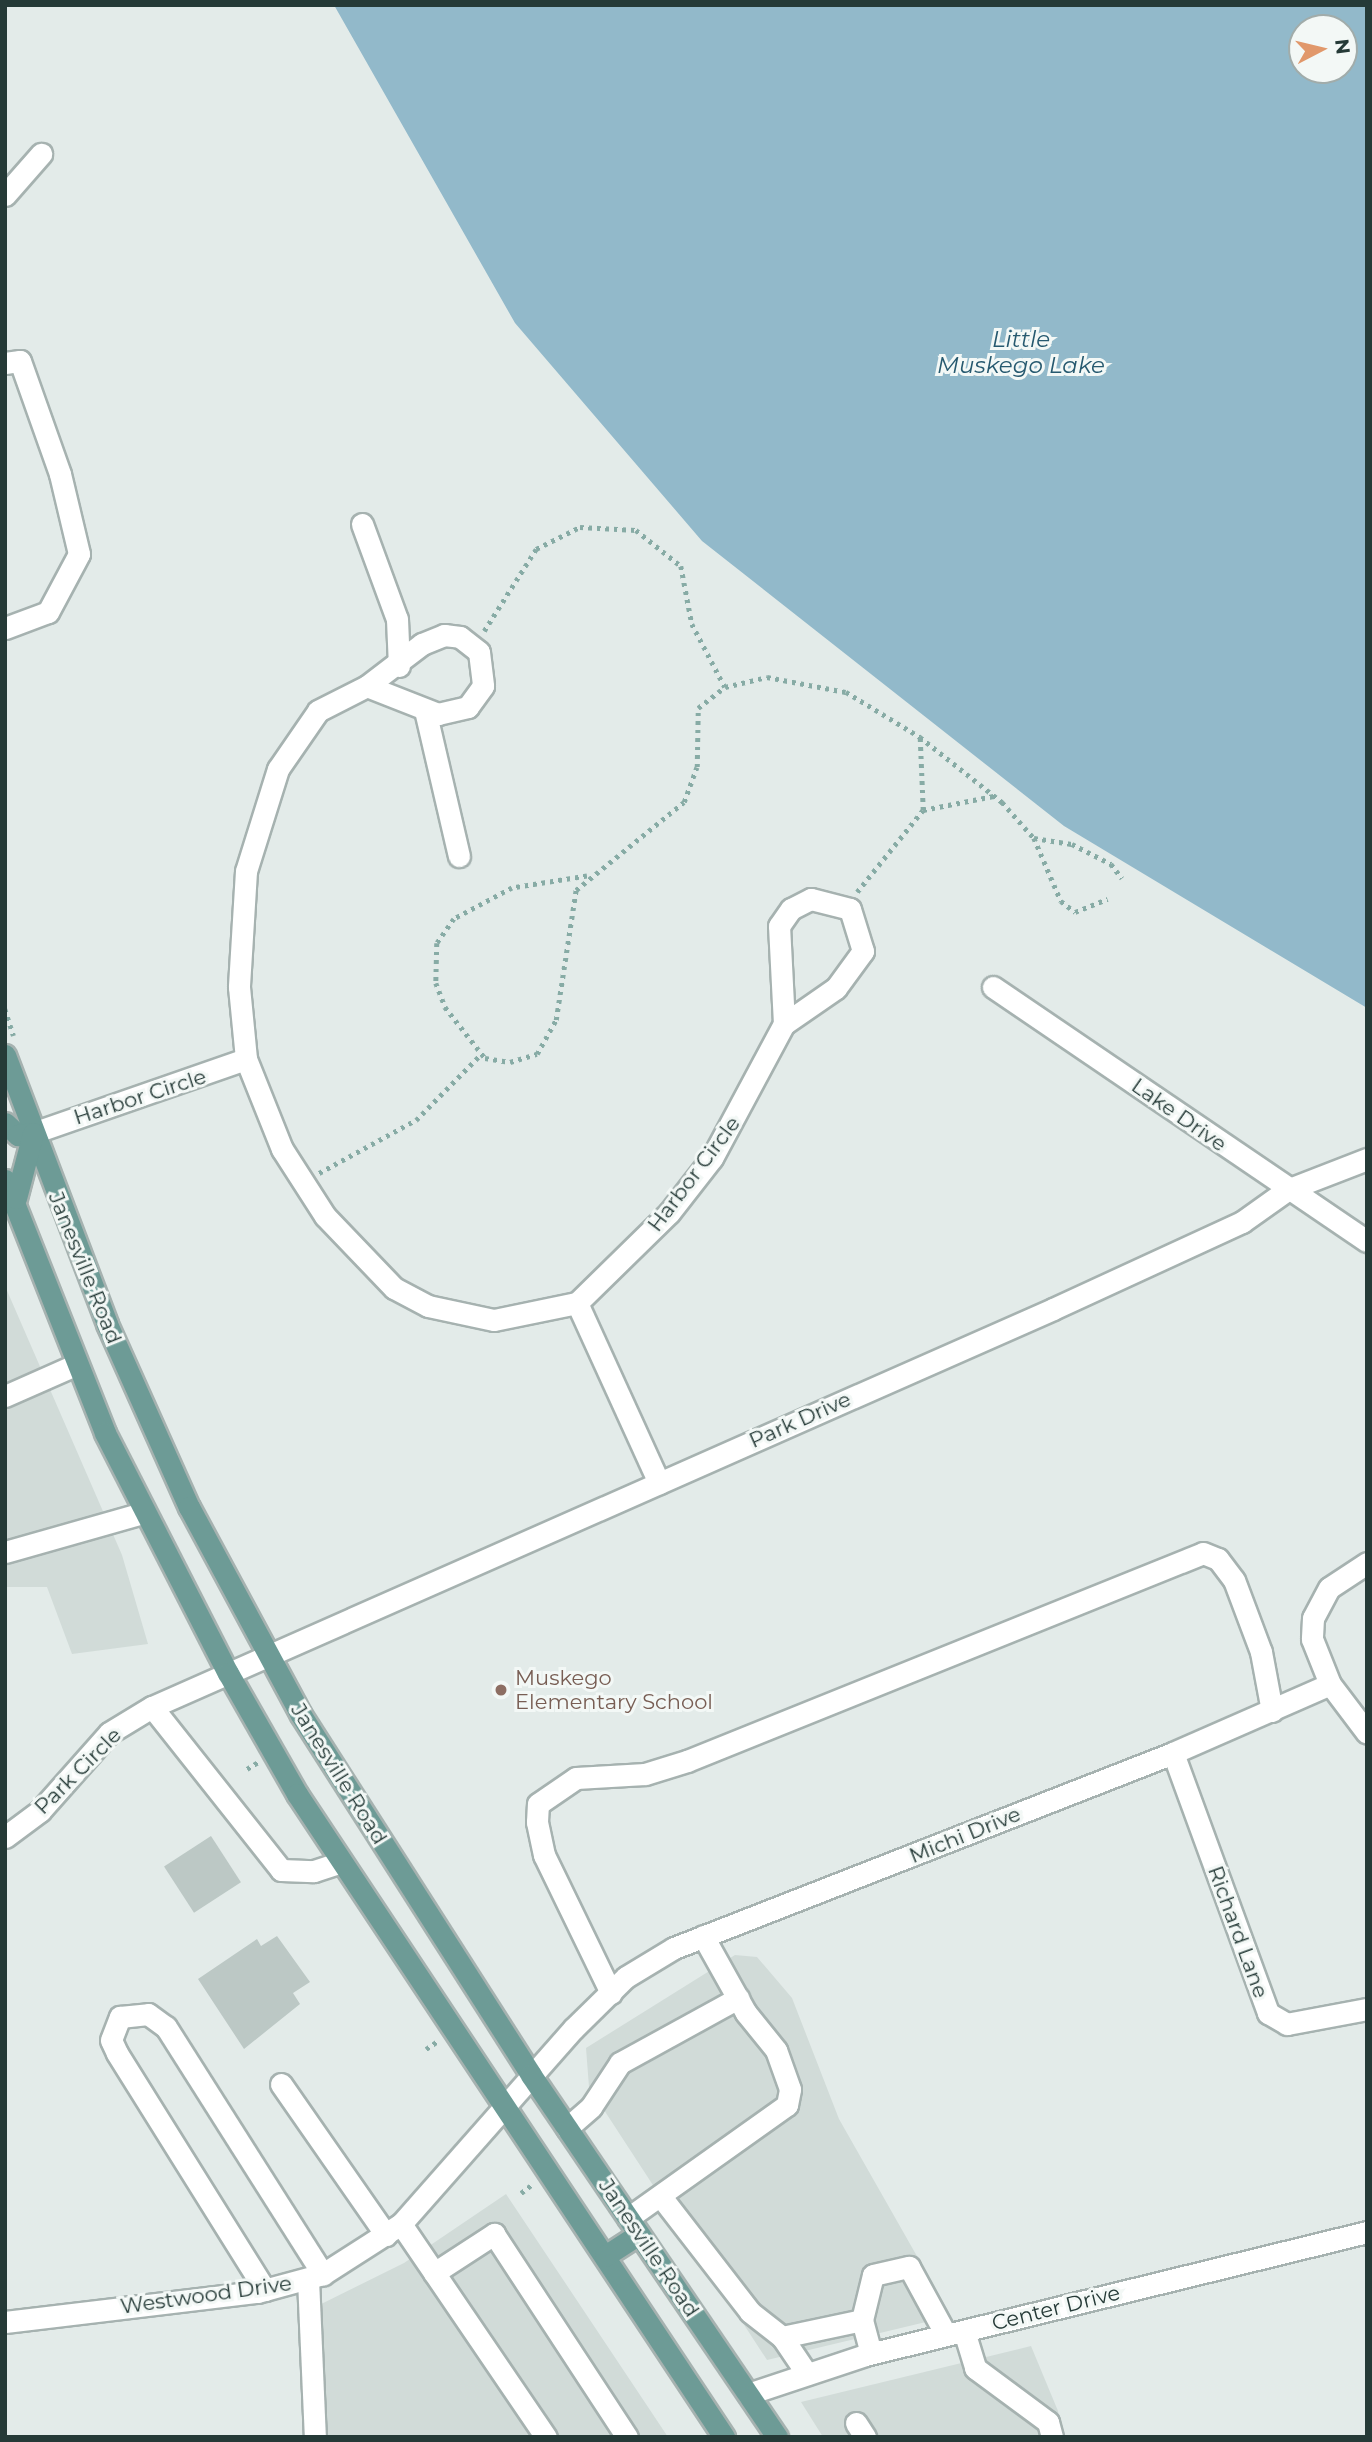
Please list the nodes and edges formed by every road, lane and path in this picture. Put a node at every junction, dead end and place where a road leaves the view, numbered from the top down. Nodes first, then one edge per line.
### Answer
1 (41, 154) dead end
2 (5, 195) edge
3 (5, 363) edge
4 (362, 524) dead end
5 (5, 628) edge
6 (475, 647) junction
7 (399, 666) junction
8 (368, 686) junction
9 (725, 687) junction
10 (425, 710) junction
11 (920, 737) junction
12 (995, 796) junction
13 (923, 810) junction
14 (1034, 838) junction
15 (459, 856) dead end
16 (587, 876) junction
17 (1122, 878) dead end
18 (1107, 899) dead end
19 (845, 906) junction
20 (993, 986) dead end
21 (5, 1009) edge
22 (784, 1024) junction
23 (10, 1048) edge
24 (480, 1055) junction
25 (246, 1059) junction
26 (5, 1073) edge
27 (5, 1123) edge
28 (29, 1124) junction
29 (1367, 1160) edge
30 (5, 1180) edge
31 (302, 1183) junction
32 (1287, 1190) junction
33 (16, 1211) junction
34 (1367, 1241) edge
35 (577, 1303) junction
36 (75, 1365) junction
37 (5, 1396) edge
38 (659, 1483) junction
39 (143, 1513) junction
40 (5, 1552) edge
41 (1367, 1563) edge
42 (268, 1655) junction
43 (228, 1673) junction
44 (1330, 1684) junction
45 (152, 1707) junction
46 (1272, 1711) junction
47 (1367, 1733) edge
48 (1172, 1753) junction
49 (5, 1837) edge
50 (342, 1863) junction
51 (703, 1936) junction
52 (611, 1993) junction
53 (738, 1998) junction
54 (1367, 2009) edge
55 (531, 2075) junction
56 (281, 2084) dead end
57 (504, 2104) junction
58 (567, 2128) junction
59 (662, 2198) junction
60 (634, 2226) junction
61 (393, 2230) junction
62 (1367, 2232) edge
63 (605, 2256) junction
64 (434, 2273) junction
65 (315, 2277) junction
66 (265, 2290) junction
67 (862, 2320) junction
68 (5, 2322) edge
69 (955, 2333) junction
70 (782, 2337) junction
71 (872, 2353) junction
72 (807, 2374) junction
73 (748, 2394) junction
74 (315, 2437) edge
75 (545, 2437) edge
76 (627, 2437) edge
77 (724, 2437) edge
78 (776, 2437) edge
79 (1052, 2437) edge

1 - 2 street
3 - 5 street
4 - 7 street
6 - 7 street
6 - 9 path
6 - 10 street
7 - 8 street
8 - 10 street
8 - 25 street
9 - 11 path
9 - 16 path
10 - 15 street
11 - 12 path
11 - 13 path
12 - 13 path
12 - 14 path
13 - 19 path
14 - 17 path
14 - 18 path
16 - 24 path
16 - 24 path
19 - 22 street, Harbor Circle
19 - 22 street
20 - 32 street, Lake Drive
21 - 23 path
22 - 35 street, Harbor Circle
23 - 28 main road, Janesville Road
24 - 31 path
25 - 28 street, Harbor Circle
25 - 31 street
26 - 28 main road
27 - 28 main road
28 - 33 main road
28 - 42 main road, Janesville Road
29 - 32 street, Park Drive
30 - 33 main road, Janesville Road
31 - 35 street
32 - 34 street, Lake Drive
32 - 38 street, Park Drive
33 - 36 main road, Janesville Road
35 - 38 street
36 - 37 street
36 - 39 main road, Janesville Road
38 - 42 street, Park Drive
39 - 40 street
39 - 43 main road, Janesville Road
41 - 44 street
42 - 43 street, Park Drive
42 - 55 main road, Janesville Road
43 - 45 street, Park Circle
43 - 50 main road, Janesville Road
44 - 46 street, Michi Drive
44 - 47 street
45 - 49 street, Park Circle
45 - 50 street
46 - 48 street, Michi Drive
46 - 52 street
48 - 51 street, Michi Drive
48 - 54 street, Richard Lane
50 - 57 main road, Janesville Road
51 - 52 street, Michi Drive
51 - 53 street
52 - 55 street, Michi Drive
53 - 58 street
53 - 59 street
55 - 57 street, Michi Drive
55 - 58 main road, Janesville Road
56 - 61 street
57 - 61 street, Westwood Drive
57 - 63 main road, Janesville Road
58 - 60 main road, Janesville Road
59 - 60 street
59 - 70 street
60 - 63 main road
60 - 73 main road, Janesville Road
61 - 64 street
61 - 65 street, Westwood Drive
62 - 69 street, Center Drive
63 - 77 main road, Janesville Road
64 - 75 street
64 - 76 street
65 - 66 street, Westwood Drive
65 - 66 street
65 - 74 street
66 - 68 street, Westwood Drive
67 - 69 street
67 - 70 street
67 - 71 street
69 - 71 street, Center Drive
69 - 79 street
70 - 72 street
71 - 72 street, Center Drive
72 - 73 street, Center Drive
73 - 78 main road, Janesville Road

